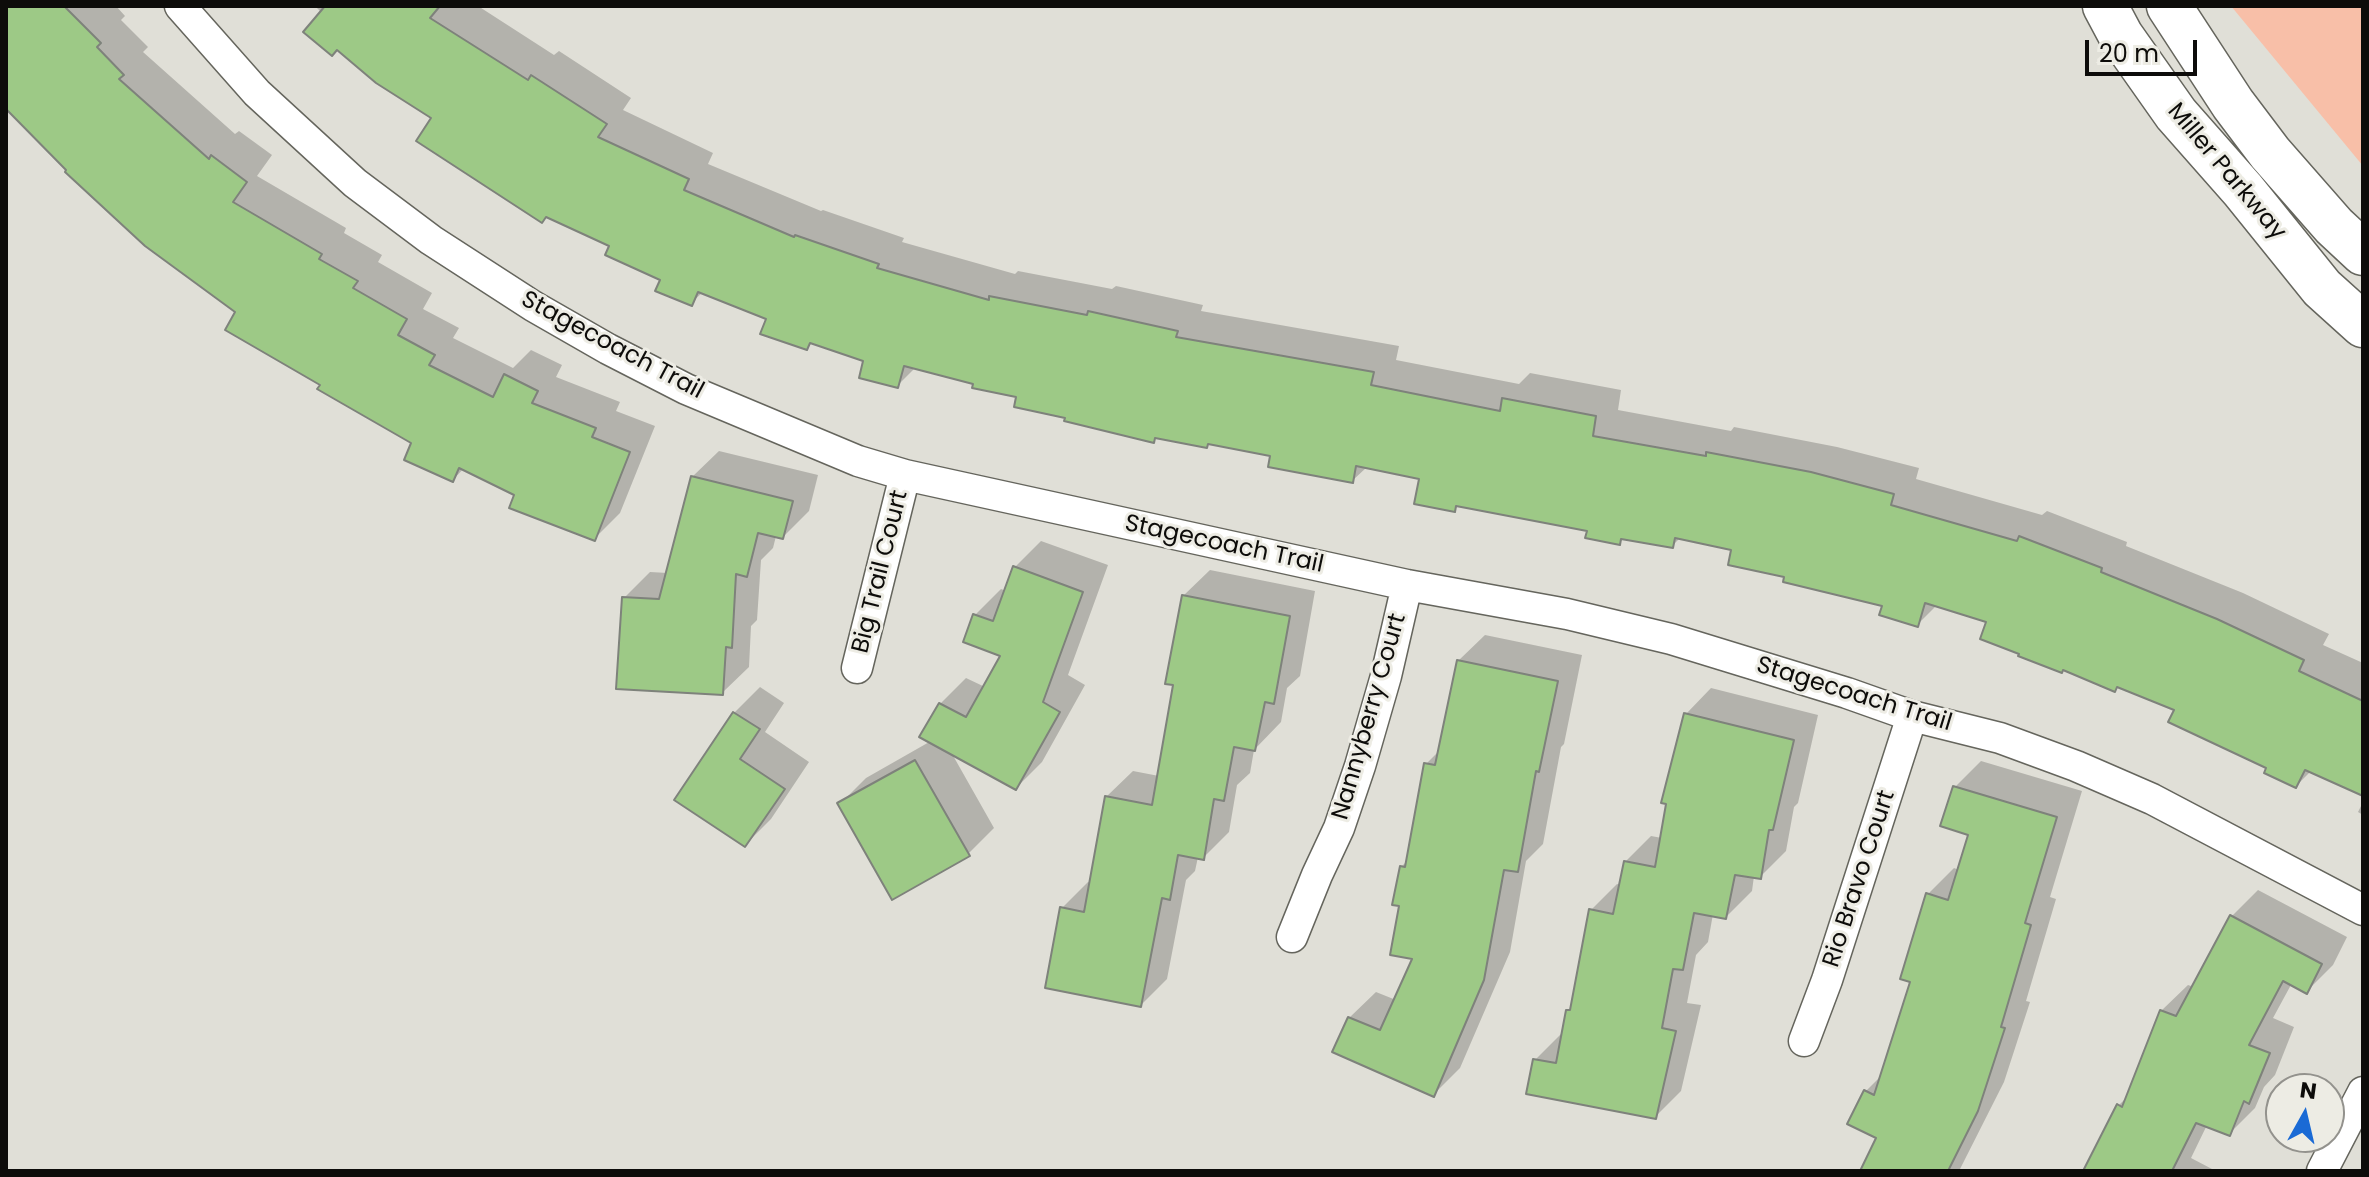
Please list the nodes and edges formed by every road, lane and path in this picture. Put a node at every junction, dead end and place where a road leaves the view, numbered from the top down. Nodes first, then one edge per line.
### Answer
1 (180, 6) edge
2 (2105, 6) edge
3 (2169, 6) edge
4 (2363, 253) edge
5 (2363, 325) edge
6 (905, 475) junction
7 (1407, 585) junction
8 (857, 668) dead end
9 (1912, 716) junction
10 (2363, 910) edge
11 (1292, 937) dead end
12 (1804, 1041) dead end
13 (2363, 1092) edge
14 (2322, 1171) edge

1 - 6 street, Stagecoach Trail
2 - 5 street, Miller Parkway
3 - 4 street, Miller Parkway
6 - 7 street, Stagecoach Trail
6 - 8 street, Big Trail Court
7 - 9 street, Stagecoach Trail
7 - 11 street, Nannyberry Court
9 - 10 street, Stagecoach Trail
9 - 12 street, Rio Bravo Court
13 - 14 street

